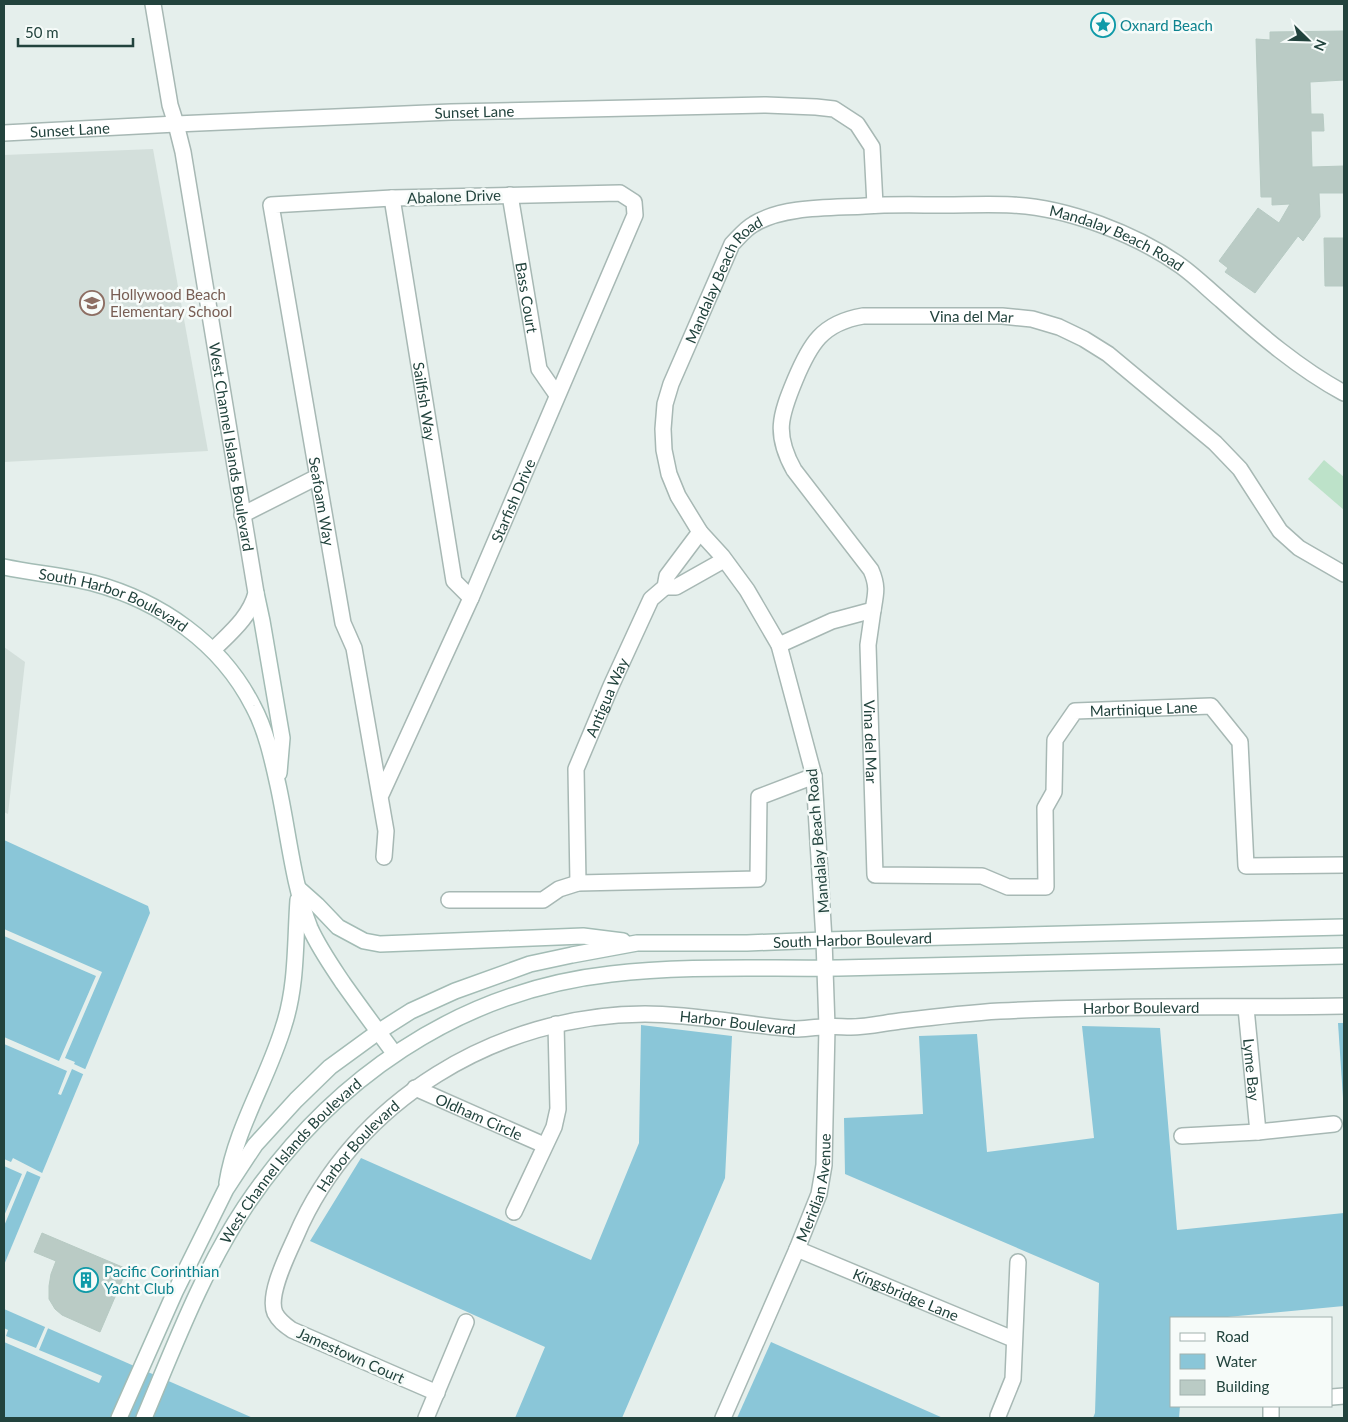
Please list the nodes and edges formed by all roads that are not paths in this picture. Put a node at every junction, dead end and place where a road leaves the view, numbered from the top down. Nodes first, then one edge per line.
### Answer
1 (153, 4) edge
2 (176, 124) junction
3 (4, 133) edge
4 (510, 195) junction
5 (392, 198) junction
6 (634, 202) joint
7 (271, 204) joint
8 (875, 205) junction
9 (1344, 393) edge
10 (558, 395) junction
11 (317, 477) junction
12 (242, 515) junction
13 (700, 532) junction
14 (724, 560) junction
15 (675, 566) junction
16 (4, 568) edge
17 (1344, 574) edge
18 (686, 581) junction
19 (665, 587) junction
20 (256, 593) junction
21 (472, 598) junction
22 (873, 610) junction
23 (779, 645) junction
24 (213, 650) junction
25 (814, 776) junction
26 (278, 786) junction
27 (380, 797) junction
28 (384, 857) dead end
29 (1344, 865) edge
30 (875, 875) joint
31 (578, 883) junction
32 (299, 889) junction
33 (449, 900) dead end
34 (1344, 927) edge
35 (824, 940) junction
36 (637, 943) junction
37 (1344, 956) edge
38 (825, 968) junction
39 (1344, 1006) edge
40 (1246, 1008) junction
41 (556, 1024) junction
42 (827, 1027) junction
43 (378, 1032) junction
44 (394, 1053) junction
45 (415, 1088) junction
46 (1334, 1124) dead end
47 (1258, 1132) junction
48 (1182, 1136) dead end
49 (544, 1145) junction
50 (226, 1189) junction
51 (514, 1212) dead end
52 (797, 1249) junction
53 (1018, 1262) dead end
54 (273, 1309) joint
55 (466, 1322) dead end
56 (1013, 1340) junction
57 (437, 1393) junction
58 (998, 1416) dead end
59 (119, 1418) edge
60 (144, 1418) edge
61 (426, 1418) edge
62 (723, 1418) edge

1 - 2 street, West Channel Islands Boulevard
2 - 3 street, Sunset Lane
2 - 8 street, Sunset Lane
2 - 12 street, West Channel Islands Boulevard
4 - 5 street, Abalone Drive
4 - 6 street, Abalone Drive
4 - 10 street, Bass Court
5 - 7 street, Abalone Drive
5 - 21 street, Sailfish Way
6 - 10 street, Starfish Drive
7 - 11 street, Seafoam Way
8 - 9 street, Mandalay Beach Road
8 - 13 street, Mandalay Beach Road
10 - 21 street, Starfish Drive
11 - 12 street
11 - 27 street, Seafoam Way
12 - 20 street, West Channel Islands Boulevard
13 - 14 street, Mandalay Beach Road
13 - 15 street, Antigua Way
14 - 18 street
14 - 23 street, Mandalay Beach Road
15 - 18 street
15 - 19 street, Antigua Way
16 - 24 street, South Harbor Boulevard
17 - 22 street, Vina del Mar
18 - 19 street
19 - 31 street, Antigua Way
20 - 24 street
20 - 26 street, West Channel Islands Boulevard
21 - 27 street, Starfish Drive
22 - 23 street
22 - 30 street, Vina del Mar
23 - 25 street, Mandalay Beach Road
24 - 26 street, West Channel Islands Boulevard
25 - 31 street
25 - 35 street, Mandalay Beach Road
26 - 32 street, West Channel Islands Boulevard
27 - 28 street, Seafoam Way
29 - 30 street, Martinique Lane
31 - 33 street
32 - 36 street
32 - 43 street, West Channel Islands Boulevard
32 - 50 street
34 - 35 street, South Harbor Boulevard
35 - 36 street, South Harbor Boulevard
35 - 38 street, Meridian Avenue
36 - 43 street, South Harbor Boulevard
37 - 38 street, South Harbor Boulevard
38 - 42 street, Meridian Avenue
38 - 44 street, South Harbor Boulevard
39 - 40 street, Harbor Boulevard
40 - 42 street, Harbor Boulevard
40 - 47 street, Lyme Bay
41 - 42 street, Harbor Boulevard
41 - 45 street, Harbor Boulevard
41 - 49 street
42 - 52 street, Meridian Avenue
43 - 44 street, West Channel Islands Boulevard
43 - 50 street, West Channel Islands Boulevard
44 - 60 street, West Channel Islands Boulevard
45 - 49 street, Oldham Circle
45 - 54 street, Harbor Boulevard
46 - 47 street
47 - 48 street
49 - 51 street
50 - 59 street, West Channel Islands Boulevard
52 - 56 street, Kingsbridge Lane
52 - 62 street, Meridian Avenue
53 - 56 street
54 - 57 street, Jamestown Court
55 - 57 street
56 - 58 street
57 - 61 street

